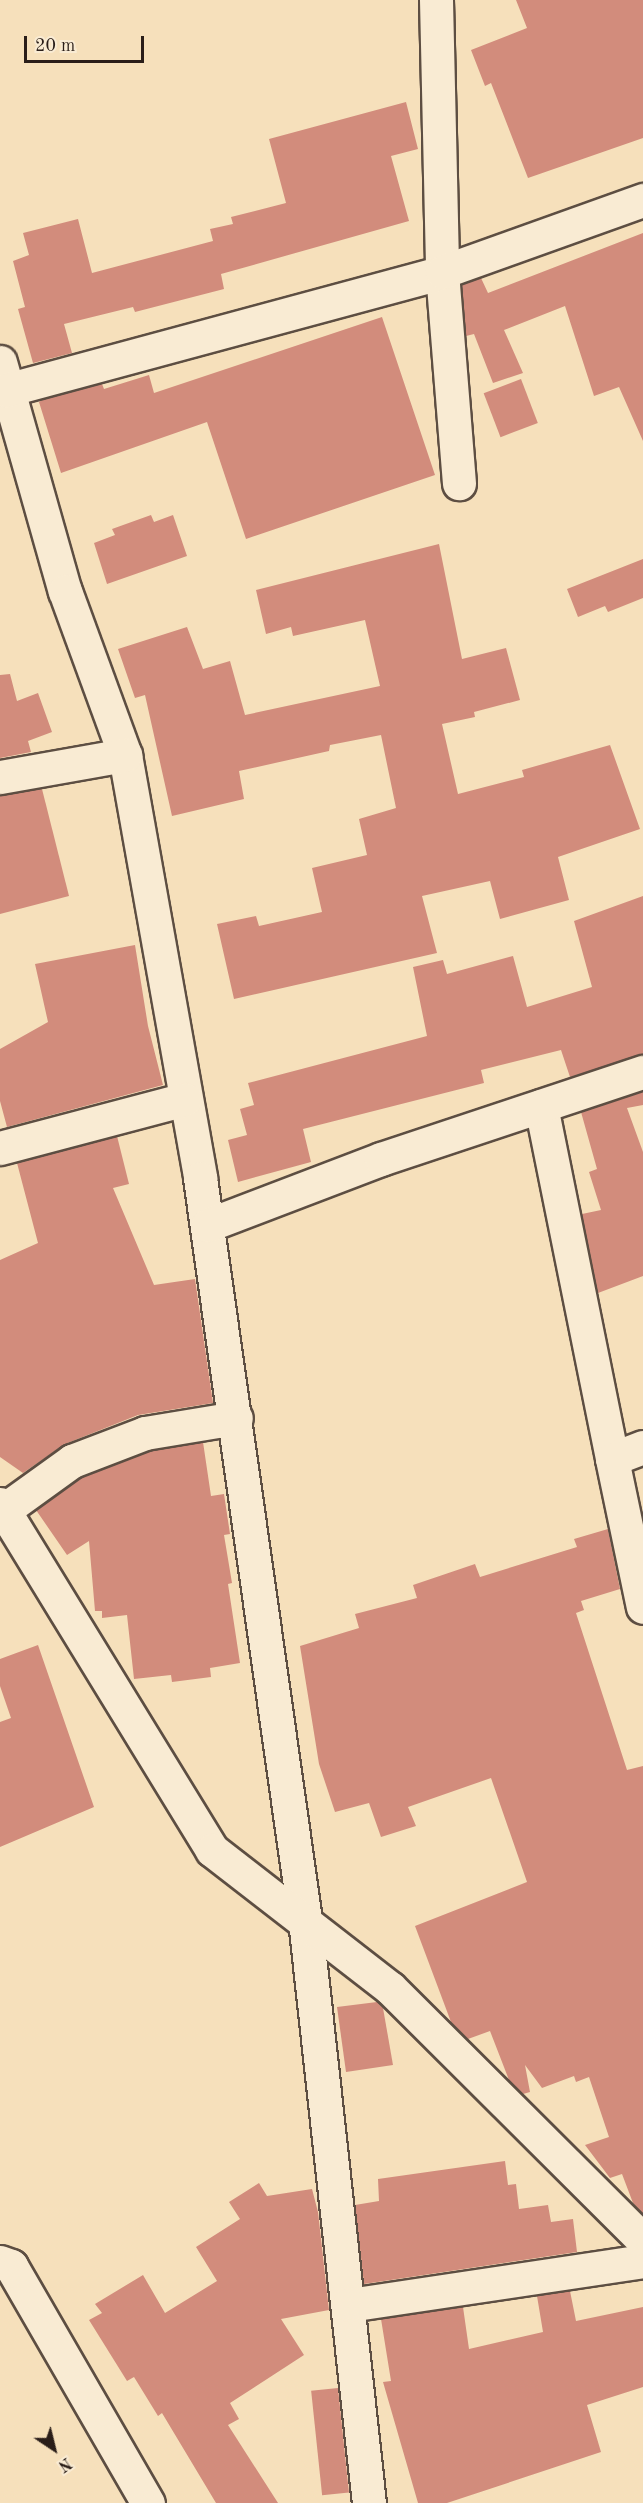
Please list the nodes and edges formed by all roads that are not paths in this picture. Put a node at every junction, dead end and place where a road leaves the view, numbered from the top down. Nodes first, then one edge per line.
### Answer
1 (436, 0) edge
2 (643, 200) edge
3 (442, 272) junction
4 (3, 376) edge
5 (459, 483) dead end
6 (124, 755) junction
7 (0, 777) edge
8 (643, 1072) edge
9 (185, 1099) junction
10 (541, 1106) junction
11 (0, 1148) edge
12 (208, 1225) junction
13 (236, 1418) junction
14 (643, 1447) edge
15 (612, 1459) junction
16 (2, 1507) edge
17 (643, 1607) edge
18 (304, 1920) junction
19 (643, 2240) edge
20 (643, 2261) edge
21 (0, 2262) edge
22 (349, 2305) junction
23 (148, 2503) edge
24 (369, 2503) edge

1 - 3 street
2 - 3 street
3 - 4 street
3 - 5 street
4 - 6 street
6 - 7 street
6 - 9 street
8 - 10 street
9 - 11 street
9 - 12 street
10 - 12 street
10 - 15 street
12 - 13 street
13 - 16 street
13 - 18 street
14 - 15 street
15 - 17 street
16 - 18 street
18 - 19 street
18 - 22 street
20 - 22 street
21 - 23 street
22 - 24 street

